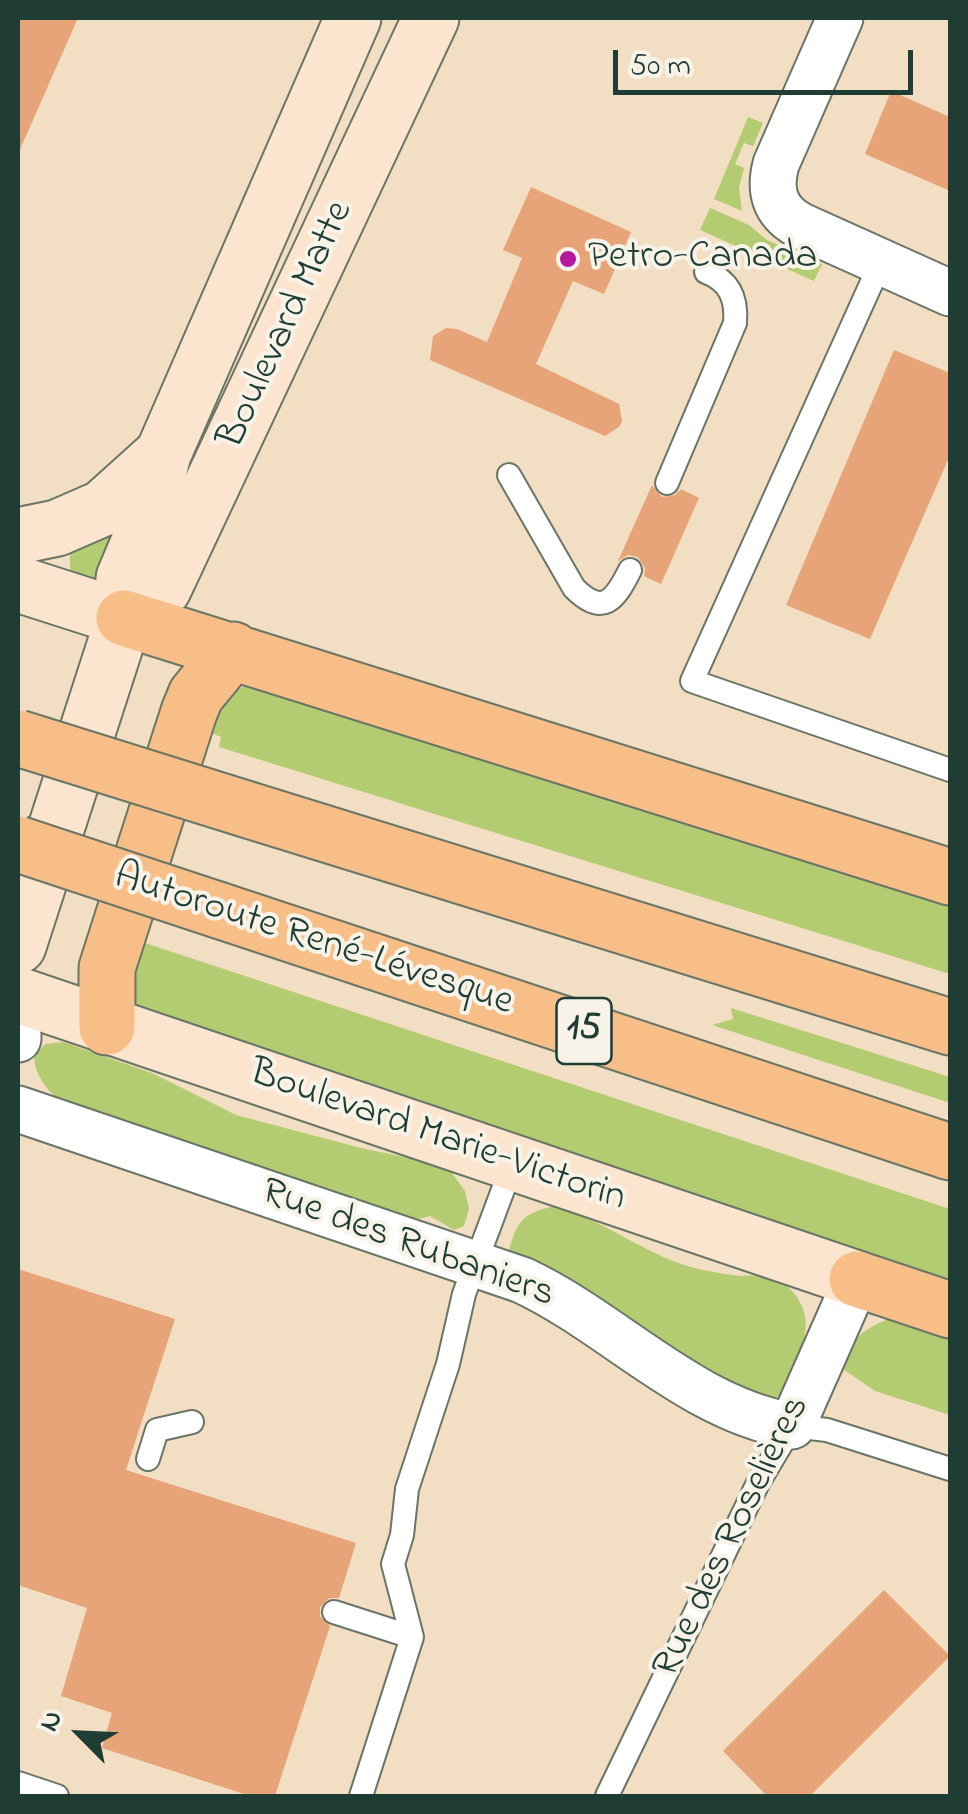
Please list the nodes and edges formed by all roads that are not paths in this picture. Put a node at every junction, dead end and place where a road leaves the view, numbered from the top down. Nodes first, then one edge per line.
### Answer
1 (353, 18) edge
2 (432, 18) edge
3 (840, 18) edge
4 (881, 262) junction
5 (706, 272) dead end
6 (950, 293) edge
7 (164, 454) junction
8 (510, 475) dead end
9 (667, 483) dead end
10 (18, 536) edge
11 (630, 570) dead end
12 (18, 584) edge
13 (124, 618) junction
14 (234, 650) junction
15 (18, 738) edge
16 (950, 770) edge
17 (18, 844) edge
18 (950, 877) edge
19 (18, 946) edge
20 (18, 995) edge
21 (108, 1027) junction
22 (950, 1027) edge
23 (18, 1109) edge
24 (950, 1152) edge
25 (513, 1163) junction
26 (476, 1262) junction
27 (857, 1278) junction
28 (950, 1310) edge
29 (192, 1422) dead end
30 (792, 1426) junction
31 (148, 1459) dead end
32 (950, 1469) edge
33 (334, 1612) dead end
34 (412, 1637) junction
35 (18, 1784) edge
36 (57, 1796) edge
37 (361, 1796) edge
38 (608, 1796) edge

1 - 7 main road, Boulevard Matte
2 - 13 main road, Boulevard Matte
3 - 4 street
4 - 6 street
4 - 16 lane
5 - 9 lane
7 - 10 main road
7 - 13 main road, Boulevard Matte
8 - 11 lane
12 - 13 main road
13 - 14 highway
13 - 19 main road, Boulevard Matte
14 - 18 highway
14 - 21 highway
15 - 22 highway, bridge
17 - 24 highway, Autoroute René-Lévesque / 15, bridge
20 - 21 main road, Boulevard Marie-Victorin
21 - 25 main road, Boulevard Marie-Victorin
23 - 26 street, Rue des Rubaniers
25 - 26 lane
25 - 27 main road, Boulevard Marie-Victorin
26 - 30 street, Rue des Rubaniers
26 - 34 lane
27 - 28 highway
27 - 30 street, Rue des Roselières
29 - 31 lane
30 - 32 lane, Rue des Rubaniers
30 - 38 lane, Rue des Roselières
33 - 34 lane
34 - 37 lane
35 - 36 lane

